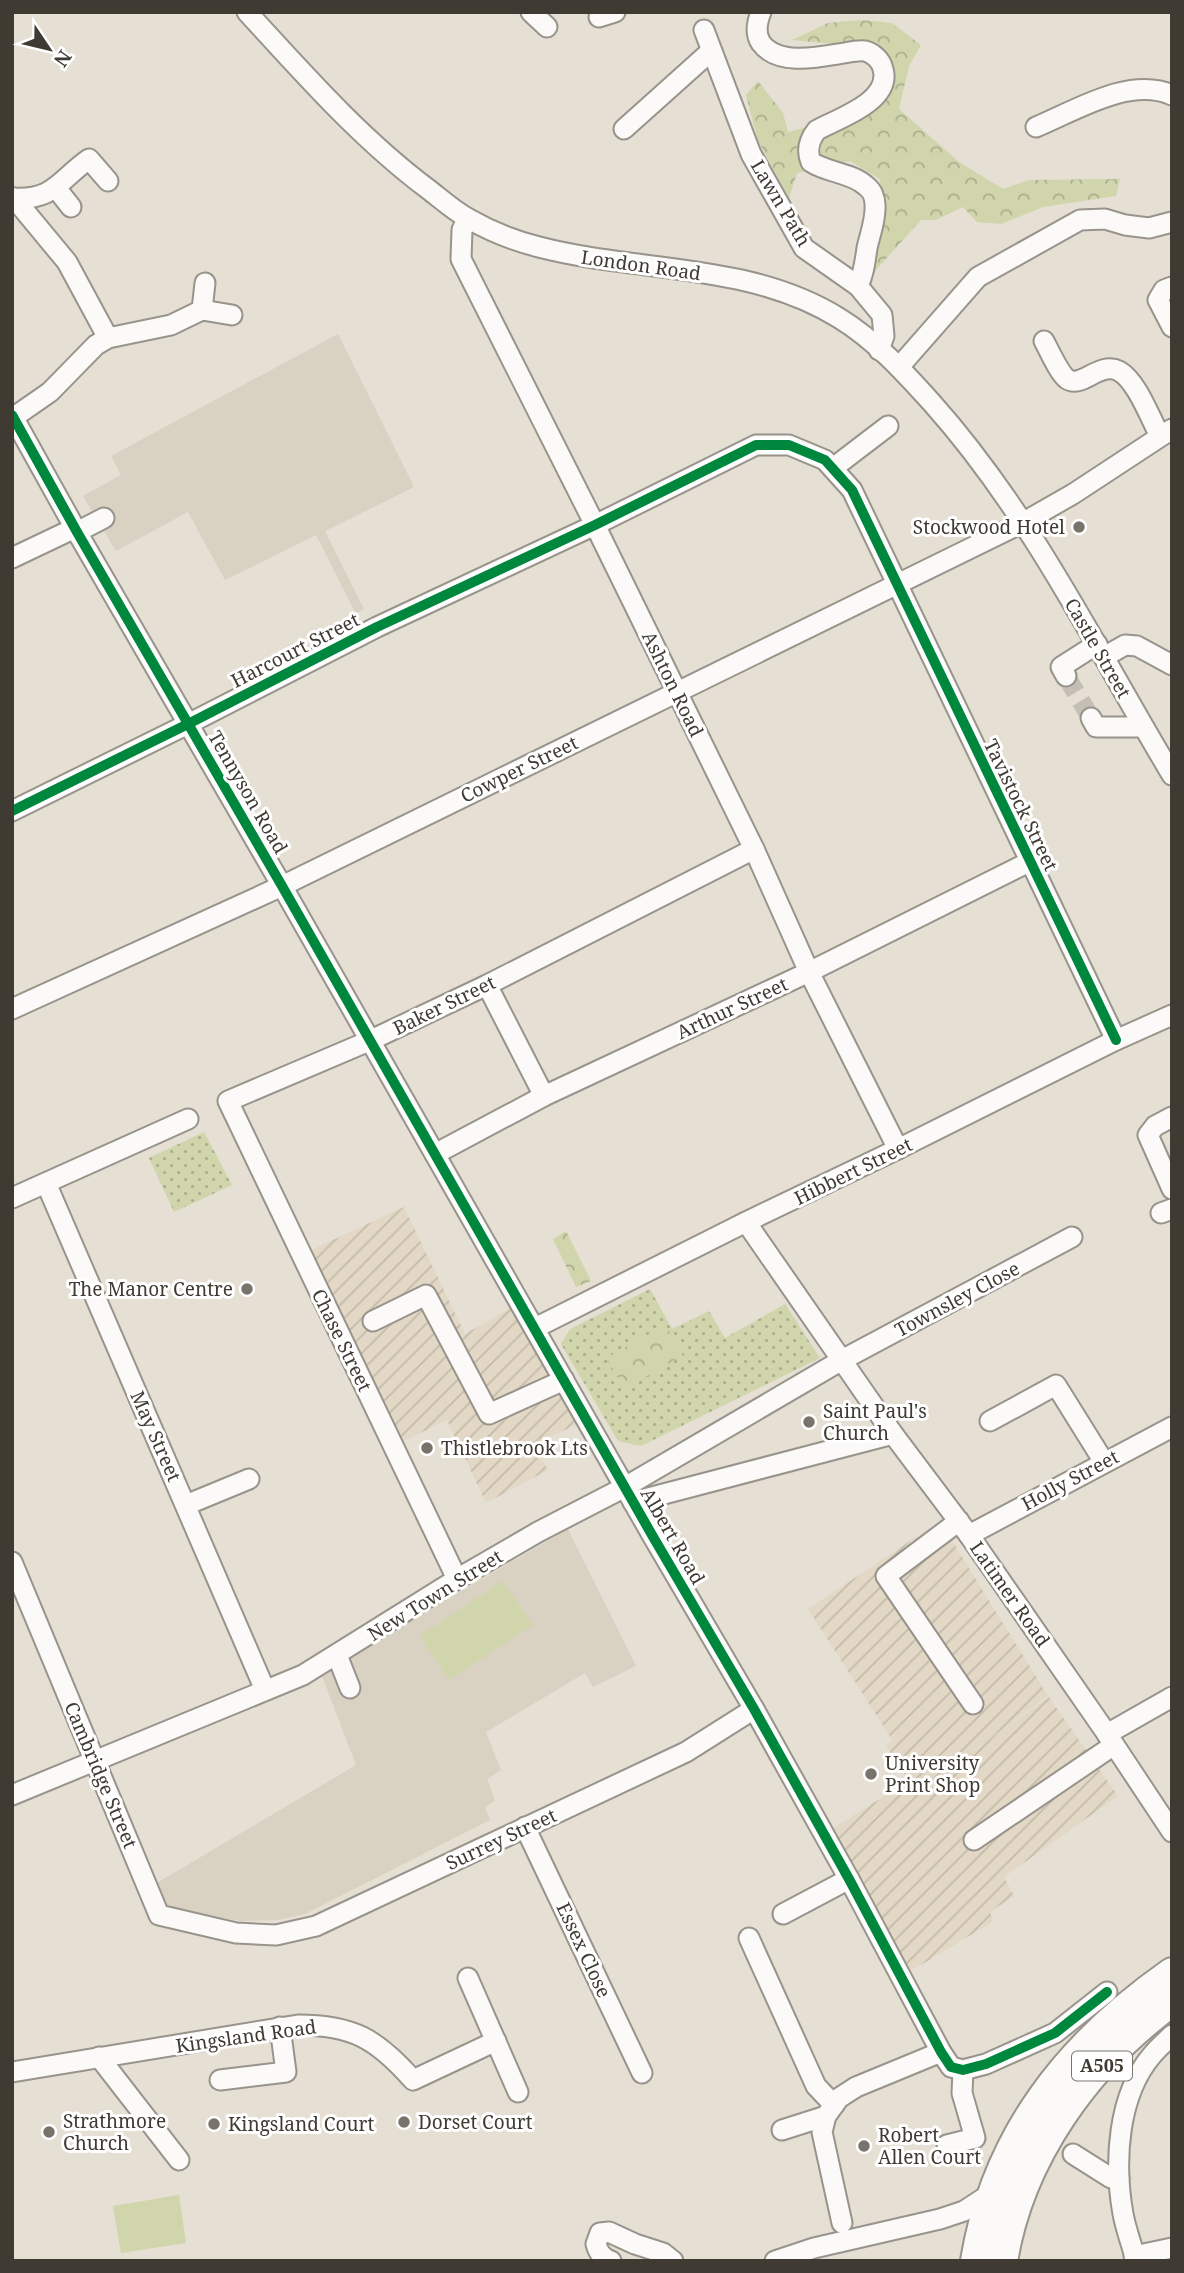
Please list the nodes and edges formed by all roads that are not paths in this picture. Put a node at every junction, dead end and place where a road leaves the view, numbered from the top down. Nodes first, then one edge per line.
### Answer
1 (247, 12) edge
2 (531, 12) edge
3 (761, 12) edge
4 (547, 27) dead end
5 (704, 30) dead end
6 (711, 51) junction
7 (1172, 95) edge
8 (1036, 127) dead end
9 (624, 129) dead end
10 (108, 181) dead end
11 (56, 188) junction
12 (13, 198) edge
13 (71, 207) dead end
14 (467, 219) junction
15 (1172, 222) edge
16 (205, 283) dead end
17 (858, 286) junction
18 (1172, 287) edge
19 (202, 310) junction
20 (232, 315) dead end
21 (1172, 327) edge
22 (108, 338) junction
23 (1044, 341) dead end
24 (879, 350) junction
25 (899, 367) junction
26 (13, 416) edge
27 (888, 426) dead end
28 (1166, 433) edge
29 (833, 468) junction
30 (104, 517) dead end
31 (1024, 522) junction
32 (595, 525) junction
33 (76, 530) junction
34 (12, 558) edge
35 (896, 585) junction
36 (1101, 650) junction
37 (1172, 665) edge
38 (1066, 676) dead end
39 (677, 692) junction
40 (1091, 719) tunnel mouth
41 (188, 724) junction
42 (1143, 727) junction
43 (1172, 775) edge
44 (12, 810) edge
45 (754, 849) junction
46 (1029, 862) junction
47 (282, 886) junction
48 (810, 971) junction
49 (487, 985) junction
50 (12, 1009) edge
51 (1172, 1015) edge
52 (1116, 1040) junction
53 (369, 1041) junction
54 (544, 1096) junction
55 (228, 1101) joint
56 (1172, 1117) edge
57 (188, 1119) dead end
58 (898, 1149) junction
59 (435, 1154) junction
60 (46, 1182) junction
61 (1172, 1189) edge
62 (12, 1198) edge
63 (746, 1222) junction
64 (1072, 1237) dead end
65 (373, 1321) dead end
66 (535, 1328) junction
67 (842, 1360) junction
68 (564, 1380) junction
69 (990, 1421) dead end
70 (1172, 1427) edge
71 (893, 1434) junction
72 (1104, 1462) junction
73 (249, 1479) dead end
74 (629, 1494) junction
75 (187, 1505) junction
76 (964, 1528) junction
77 (12, 1562) edge
78 (457, 1579) junction
79 (337, 1655) junction
80 (350, 1688) dead end
81 (265, 1690) junction
82 (1172, 1698) edge
83 (973, 1704) dead end
84 (754, 1709) junction
85 (1111, 1740) junction
86 (94, 1760) junction
87 (12, 1795) edge
88 (525, 1828) junction
89 (1172, 1832) edge
90 (974, 1840) dead end
91 (849, 1879) junction
92 (783, 1914) dead end
93 (236, 1933) joint
94 (749, 1938) dead end
95 (1172, 1972) edge
96 (468, 1978) dead end
97 (1107, 1992) dead end
98 (1172, 2002) edge
99 (280, 2027) junction
100 (1172, 2035) edge
101 (496, 2041) junction
102 (941, 2052) junction
103 (99, 2057) junction
104 (963, 2070) junction
105 (12, 2072) edge
106 (642, 2073) dead end
107 (220, 2080) dead end
108 (518, 2092) dead end
109 (830, 2110) junction
110 (782, 2130) dead end
111 (947, 2145) dead end
112 (1073, 2154) dead end
113 (179, 2160) dead end
114 (1119, 2178) junction
115 (993, 2192) junction
116 (842, 2222) dead end
117 (635, 2244) junction
118 (1172, 2248) edge
119 (1135, 2259) edge
120 (612, 2261) edge
121 (673, 2261) edge
122 (775, 2261) edge
123 (975, 2261) edge
124 (1003, 2261) edge

1 - 14 street, London Road
2 - 4 street
3 - 17 street
5 - 6 street, Lawn Path
6 - 9 street
6 - 17 street, Lawn Path
7 - 8 street
10 - 11 street
11 - 12 street
11 - 13 street
12 - 22 street
14 - 24 street, London Road
14 - 32 street, Ashton Road
15 - 25 street
16 - 19 street
17 - 24 street, Lawn Path
18 - 21 street
19 - 20 street
19 - 22 street
22 - 26 street
23 - 28 street
24 - 25 street, London Road
25 - 31 street, London Road
26 - 33 street, Tennyson Road
27 - 29 street
28 - 31 street, Cowper Street
29 - 32 street, Harcourt Street
29 - 35 street, Tavistock Street
30 - 33 street
31 - 35 street, Cowper Street
31 - 36 street, Castle Street
32 - 39 street, Ashton Road
32 - 41 street, Harcourt Street
33 - 34 street
33 - 41 street, Tennyson Road
35 - 39 street, Cowper Street
35 - 46 street, Tavistock Street
36 - 37 street
36 - 38 street
36 - 42 street, Castle Street
39 - 45 street, Ashton Road
39 - 47 street, Cowper Street
40 - 42 street
41 - 44 street, Harcourt Street
41 - 47 street, Tennyson Road
42 - 43 street, Castle Street
45 - 48 street, Ashton Road
45 - 49 street, Baker Street
46 - 48 street, Arthur Street
46 - 52 street, Tavistock Street
47 - 50 street, Cowper Street
47 - 53 street, Tennyson Road
48 - 54 street, Arthur Street
48 - 58 street, Ashton Road
49 - 53 street, Baker Street
49 - 54 street
51 - 52 street, Hibbert Street
52 - 58 street, Hibbert Street
53 - 55 street, Baker Street
53 - 59 street, Albert Road
54 - 59 street, Arthur Street
55 - 78 street, Chase Street
56 - 61 street
57 - 60 street
58 - 63 street, Hibbert Street
59 - 66 street, Albert Road
60 - 62 street
60 - 75 street, May Street
63 - 66 street, Hibbert Street
63 - 67 street, Latimer Road
64 - 67 street, Townsley Close
65 - 68 street
66 - 68 street, Albert Road
67 - 71 street, Latimer Road
67 - 74 street, New Town Street
68 - 74 street, Albert Road
69 - 72 street
70 - 72 street, Holly Street
71 - 74 street
71 - 76 street, Latimer Road
72 - 76 street, Holly Street
73 - 75 street
74 - 78 street, New Town Street
74 - 84 street, Albert Road
75 - 81 street, May Street
76 - 83 street, Holly Street
76 - 85 street, Latimer Road
77 - 86 street, Cambridge Street
78 - 79 street, New Town Street
79 - 80 street
79 - 81 street, New Town Street
81 - 86 street, New Town Street
82 - 85 street
84 - 88 street, Surrey Street
84 - 91 street, Albert Road
85 - 89 street, Latimer Road
85 - 90 street
86 - 87 street, New Town Street
86 - 93 street, Cambridge Street
88 - 93 street, Surrey Street
88 - 106 street, Essex Close
91 - 92 street
91 - 102 street, Albert Road
94 - 109 street
95 - 115 highway, A505
96 - 101 street
97 - 104 street
98 - 124 highway, A505
99 - 101 street, Kingsland Road
99 - 103 street, Kingsland Road
99 - 107 street
100 - 114 street
101 - 108 street
102 - 104 street
102 - 109 street
103 - 105 street, Kingsland Road
103 - 113 street
104 - 111 street
109 - 110 street
109 - 116 street
112 - 114 street
114 - 119 street
115 - 122 street
115 - 123 highway, A505
117 - 120 street
117 - 120 street
117 - 121 street
118 - 119 street

